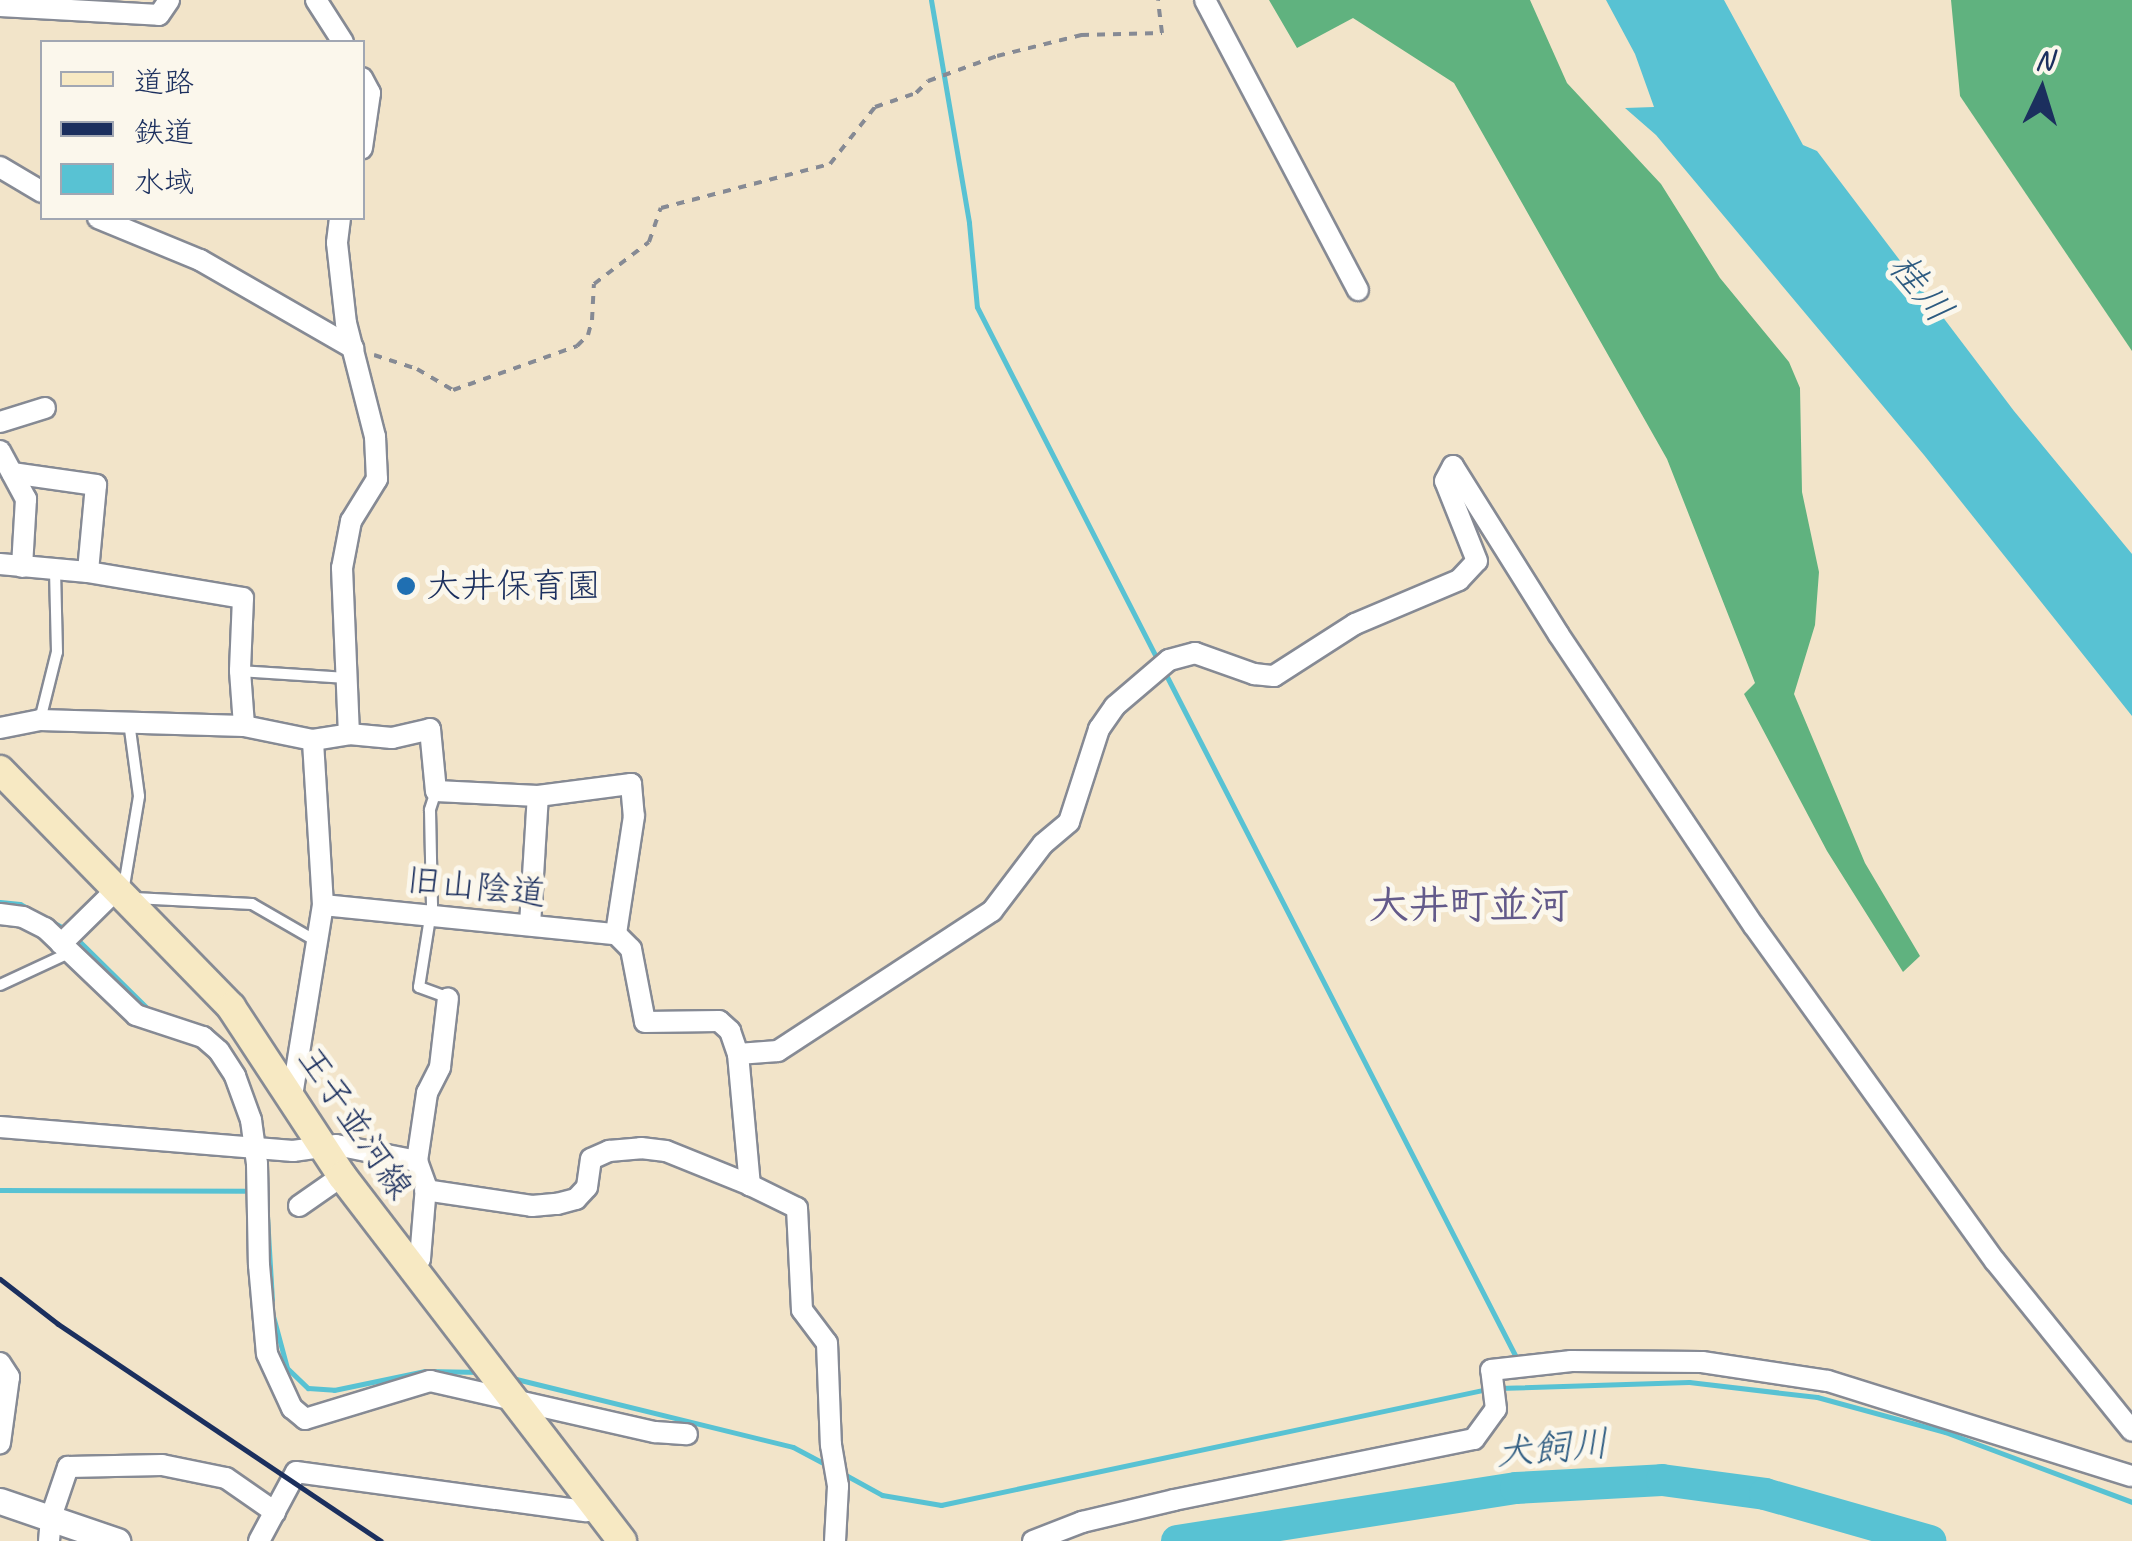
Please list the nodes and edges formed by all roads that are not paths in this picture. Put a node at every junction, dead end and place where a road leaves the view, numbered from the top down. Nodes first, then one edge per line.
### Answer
1 (169, 0) edge
2 (316, 0) edge
3 (1205, 0) edge
4 (0, 6) edge
5 (342, 40) edge
6 (365, 84) edge
7 (365, 139) edge
8 (0, 167) edge
9 (40, 191) edge
10 (103, 220) edge
11 (340, 220) edge
12 (1358, 290) dead end
13 (353, 348) junction
14 (45, 408) dead end
15 (0, 422) edge
16 (0, 451) edge
17 (12, 473) junction
18 (0, 564) edge
19 (22, 567) junction
20 (56, 570) junction
21 (88, 572) junction
22 (240, 671) junction
23 (347, 678) junction
24 (40, 720) junction
25 (129, 722) junction
26 (244, 726) junction
27 (0, 728) edge
28 (349, 734) junction
29 (313, 740) junction
30 (0, 770) edge
31 (436, 791) junction
32 (538, 796) junction
33 (123, 892) junction
34 (324, 905) junction
35 (0, 914) edge
36 (428, 915) junction
37 (530, 925) junction
38 (616, 934) junction
39 (316, 942) junction
40 (65, 948) junction
41 (0, 985) edge
42 (448, 998) joint
43 (738, 1054) junction
44 (292, 1096) junction
45 (0, 1127) edge
46 (324, 1147) junction
47 (255, 1148) junction
48 (417, 1161) junction
49 (342, 1176) junction
50 (750, 1185) junction
51 (425, 1190) junction
52 (300, 1206) dead end
53 (414, 1271) junction
54 (0, 1363) edge
55 (511, 1397) junction
56 (2132, 1431) edge
57 (687, 1434) dead end
58 (0, 1443) edge
59 (2132, 1476) edge
60 (0, 1501) edge
61 (598, 1509) junction
62 (275, 1512) junction
63 (50, 1529) edge
64 (117, 1541) edge
65 (259, 1541) edge
66 (622, 1541) edge
67 (835, 1541) edge
68 (1034, 1541) edge

1 - 4 street
2 - 5 street
3 - 12 street
6 - 7 street
8 - 9 street
10 - 13 street
11 - 13 street
13 - 23 street
14 - 15 street
16 - 17 street
17 - 19 street
17 - 21 street
18 - 19 street
19 - 20 street
20 - 21 street
20 - 24 lane
21 - 22 street
22 - 23 lane
22 - 26 street
23 - 28 street
24 - 25 street
24 - 27 street
25 - 26 street
25 - 33 lane
26 - 29 street
28 - 29 street
28 - 31 street
29 - 34 street
30 - 33 main road, 王子並河線
31 - 32 street
31 - 36 lane
32 - 37 street
32 - 38 street
33 - 39 lane
33 - 40 street
33 - 44 main road, 王子並河線
34 - 36 street, 旧山陰道
34 - 39 street
35 - 40 street
36 - 37 street, 旧山陰道
36 - 42 lane
37 - 38 street, 旧山陰道
38 - 43 street
39 - 44 street
40 - 41 lane
40 - 47 street
42 - 48 street
43 - 50 street
43 - 56 street
44 - 46 main road, 王子並河線
45 - 47 street
46 - 47 street
46 - 48 street
46 - 49 main road, 王子並河線
47 - 55 street
48 - 51 street
49 - 52 street
49 - 53 main road, 王子並河線
50 - 51 street
50 - 67 street
51 - 53 street
53 - 55 main road, 王子並河線
54 - 58 street
55 - 57 street
55 - 61 main road, 王子並河線
59 - 68 street
60 - 63 street
61 - 62 street
61 - 66 main road, 王子並河線
62 - 63 street
62 - 65 street
63 - 64 street

